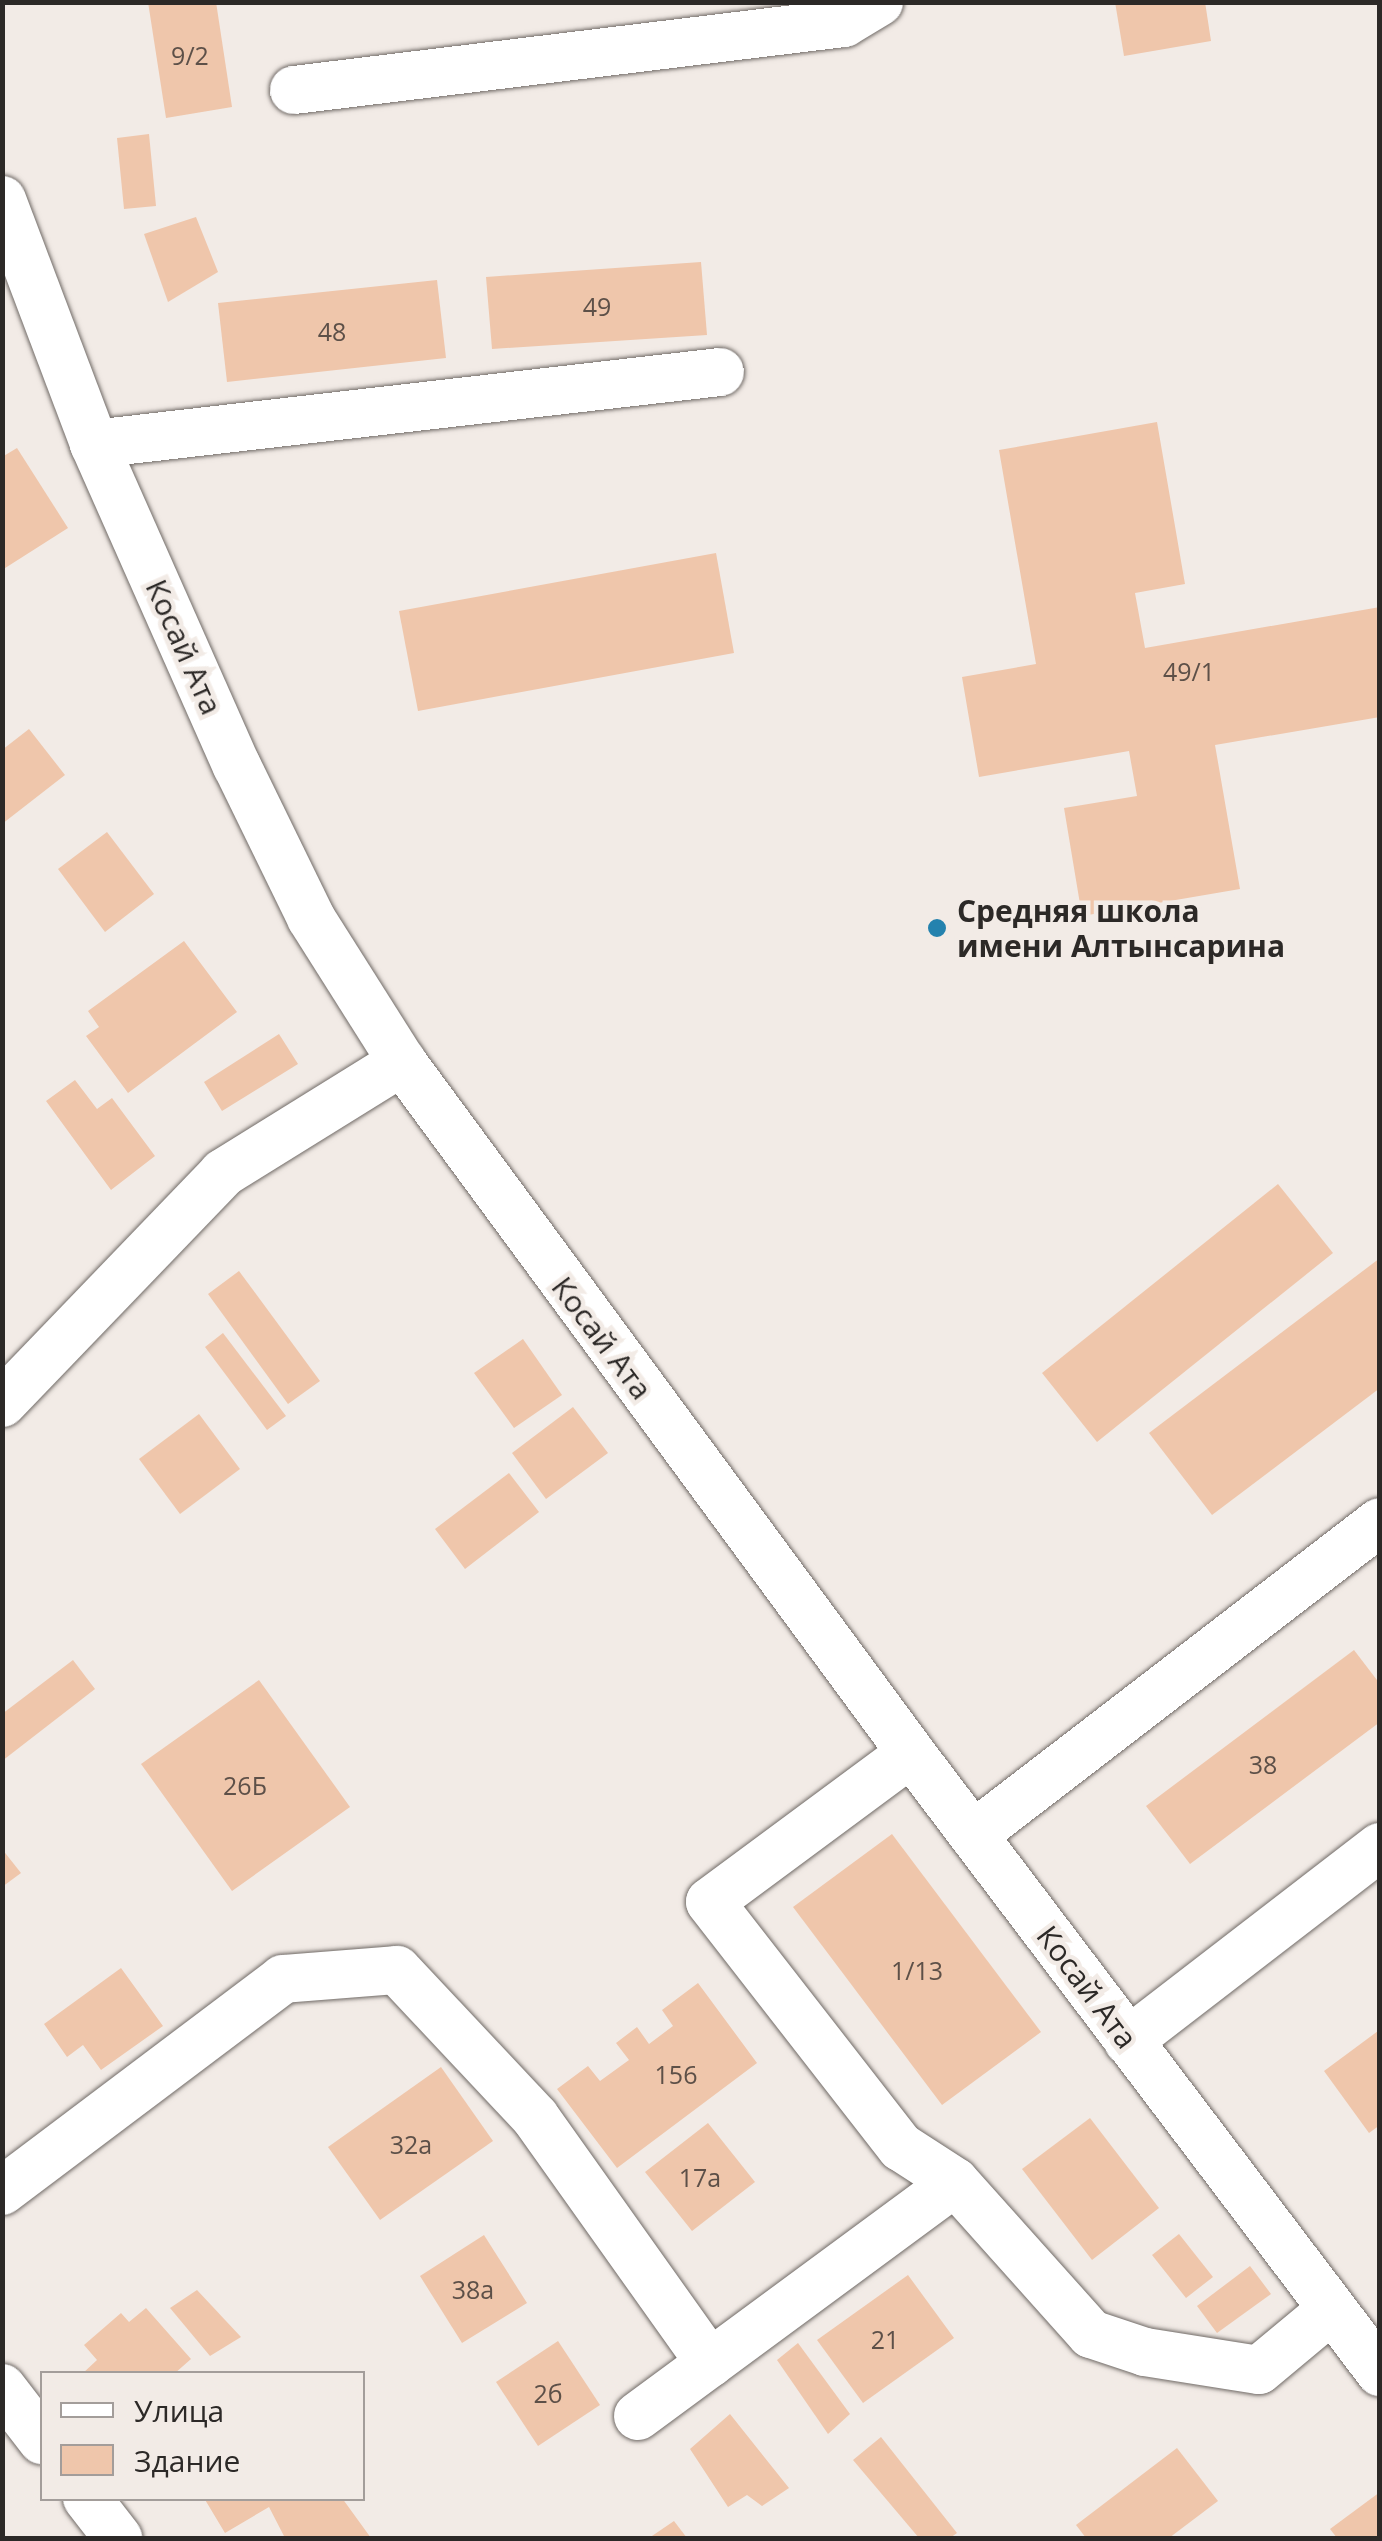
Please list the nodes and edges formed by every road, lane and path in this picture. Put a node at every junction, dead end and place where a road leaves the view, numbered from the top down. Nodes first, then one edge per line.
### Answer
1 (879, 2) edge
2 (294, 90) dead end
3 (2, 200) edge
4 (720, 372) dead end
5 (94, 444) junction
6 (402, 1062) junction
7 (2, 1404) edge
8 (1380, 1522) edge
9 (910, 1753) junction
10 (973, 1835) junction
11 (1380, 1847) edge
12 (1128, 2040) junction
13 (954, 2182) junction
14 (2, 2191) edge
15 (1330, 2310) junction
16 (710, 2363) junction
17 (1380, 2372) edge
18 (2, 2388) edge
19 (638, 2416) dead end
20 (40, 2437) edge
21 (89, 2501) edge
22 (118, 2538) edge

1 - 2 street
3 - 5 street, Косай Ата
4 - 5 street
5 - 6 street, Косай Ата
6 - 7 street
6 - 9 street, Косай Ата
8 - 10 street
9 - 10 street, Косай Ата
9 - 13 street
10 - 12 street, Косай Ата
11 - 12 street
12 - 15 street, Косай Ата
13 - 15 street
13 - 16 street
14 - 16 street
15 - 17 street, Косай Ата
16 - 19 street
18 - 20 street
21 - 22 street

